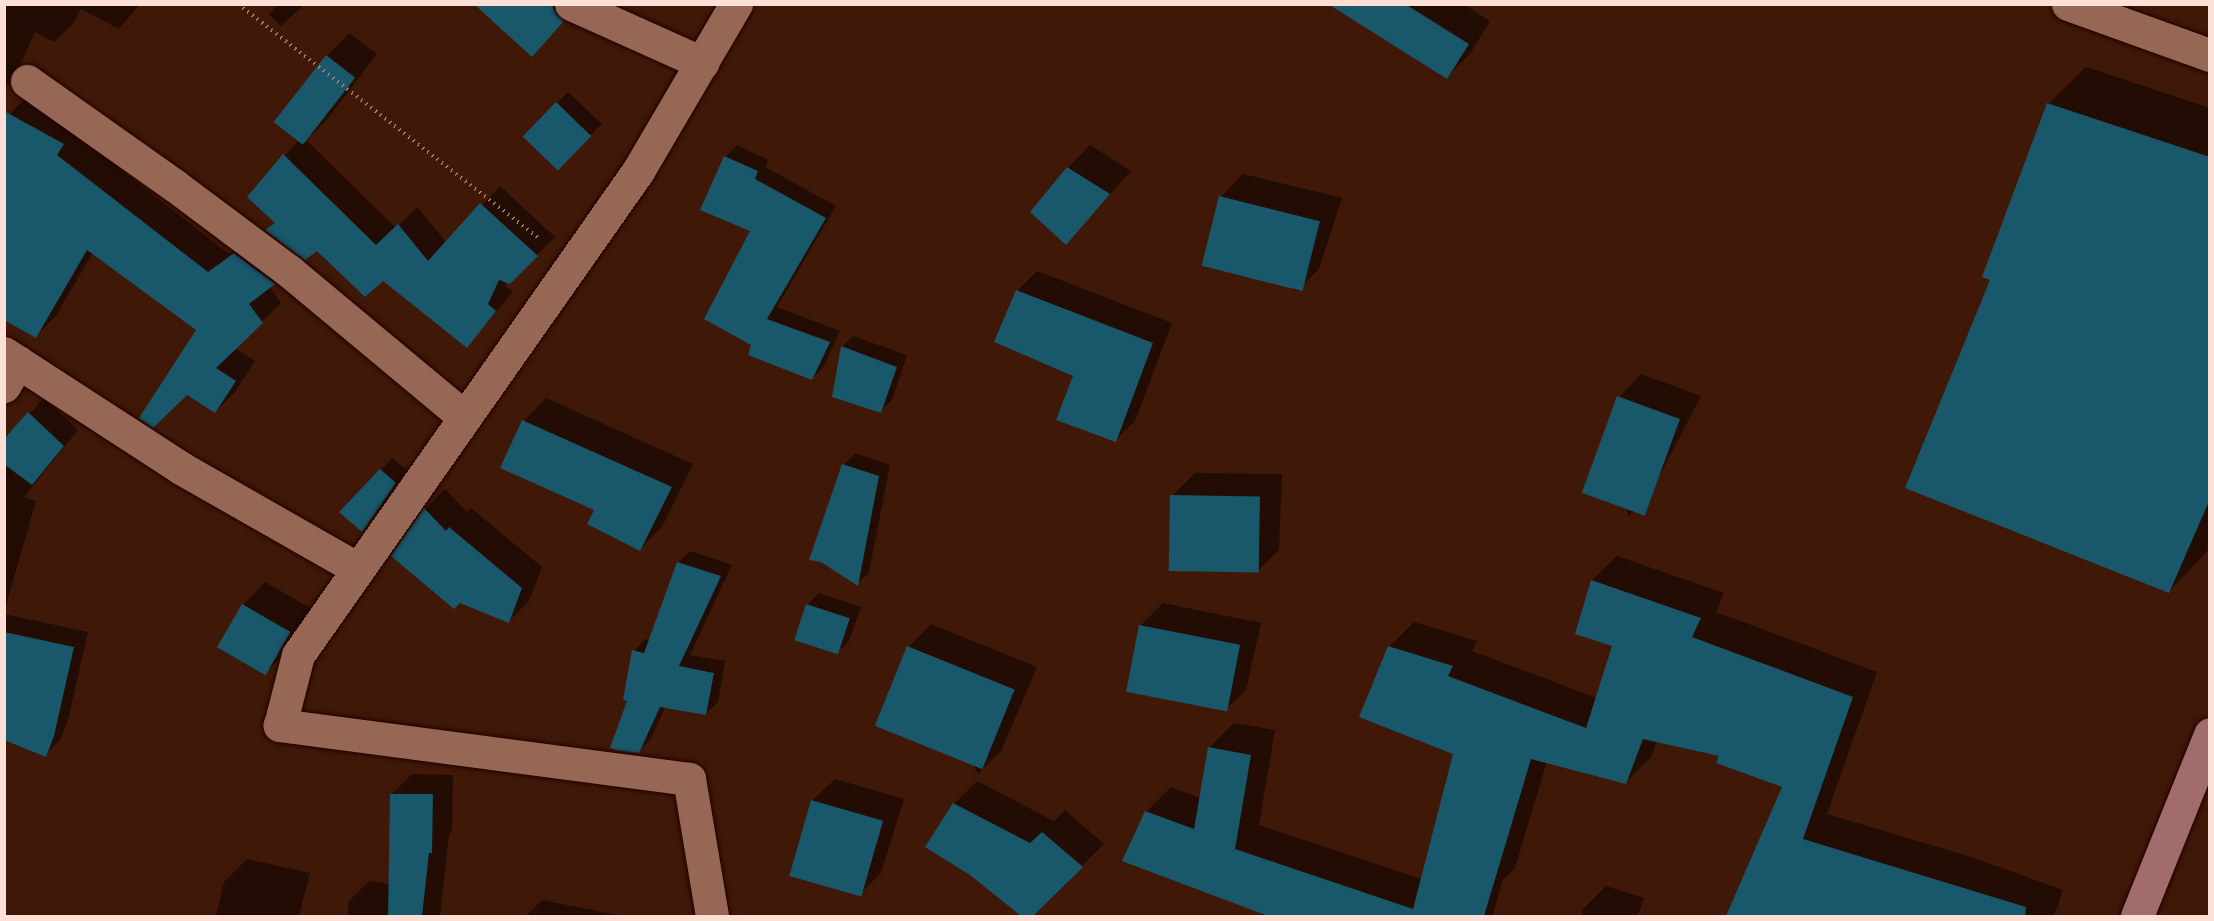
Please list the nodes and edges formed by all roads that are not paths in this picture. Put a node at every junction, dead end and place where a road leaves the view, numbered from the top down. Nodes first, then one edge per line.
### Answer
1 (571, 4) edge
2 (736, 4) edge
3 (2068, 4) edge
4 (2210, 55) edge
5 (702, 63) junction
6 (27, 81) dead end
7 (9, 367) edge
8 (464, 417) junction
9 (358, 569) junction
10 (2210, 734) edge
11 (712, 916) edge
12 (2137, 916) edge

1 - 5 street
2 - 5 street
3 - 4 street
5 - 8 street
6 - 8 street
7 - 9 street
8 - 9 street
9 - 11 street
10 - 12 street

